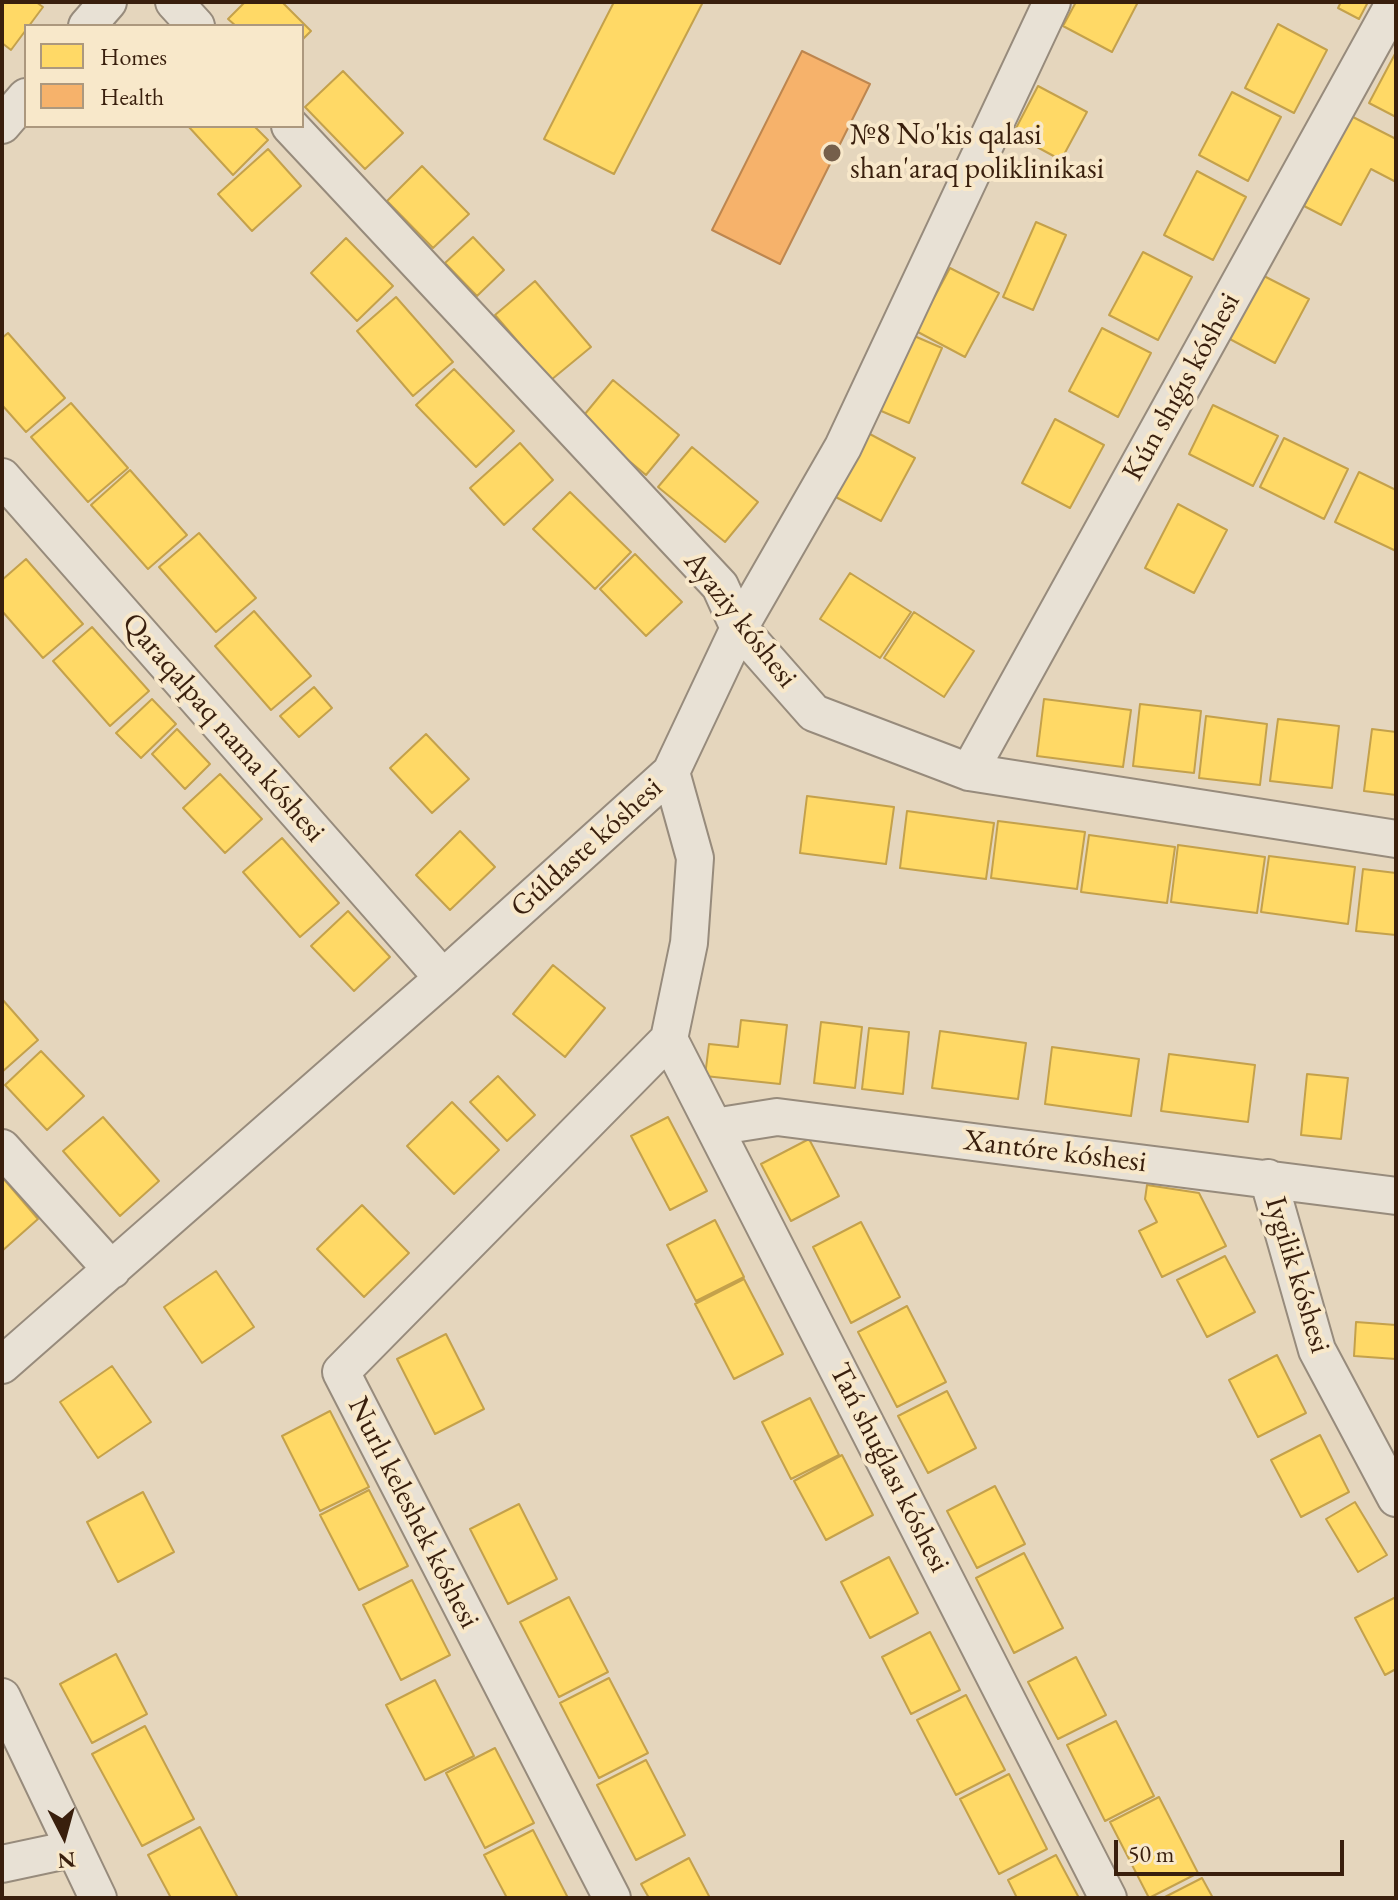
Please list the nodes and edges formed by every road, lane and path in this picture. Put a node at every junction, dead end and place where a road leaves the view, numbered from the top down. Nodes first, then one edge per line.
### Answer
1 (108, 2) edge
2 (174, 2) edge
3 (1052, 2) edge
4 (1395, 2) edge
5 (89, 24) edge
6 (194, 24) edge
7 (24, 99) edge
8 (2, 125) edge
9 (292, 128) edge
10 (2, 477) edge
11 (739, 628) junction
12 (671, 772) junction
13 (969, 772) junction
14 (1396, 839) edge
15 (443, 978) junction
16 (669, 1039) junction
17 (714, 1127) junction
18 (2, 1148) edge
19 (1268, 1178) junction
20 (1396, 1196) edge
21 (112, 1270) junction
22 (2, 1365) edge
23 (1396, 1498) edge
24 (2, 1697) edge
25 (72, 1849) junction
26 (2, 1864) edge
27 (98, 1898) edge
28 (612, 1898) edge
29 (1108, 1898) edge

1 - 5 street
2 - 6 street
3 - 11 street, Gúldaste kóshesi
4 - 13 street, Kún shıǵıs kóshesi
7 - 8 street
9 - 11 street, Ayaziy kóshesi
10 - 15 street, Qaraqalpaq nama kóshesi
11 - 12 street, Gúldaste kóshesi
11 - 13 street, Ayaziy kóshesi
12 - 15 street, Gúldaste kóshesi
12 - 16 street
13 - 14 street, Ayaziy kóshesi
15 - 21 street, Gúldaste kóshesi
16 - 17 street, Tań shuǵlası kóshesi
16 - 28 street, Nurlı keleshek kóshesi
17 - 19 street, Xantóre kóshesi
17 - 29 street, Tań shuǵlası kóshesi
18 - 21 street
19 - 20 street, Xantóre kóshesi
19 - 23 street, Iygilik kóshesi
21 - 22 street, Gúldaste kóshesi
24 - 25 street
25 - 26 street
25 - 27 street

